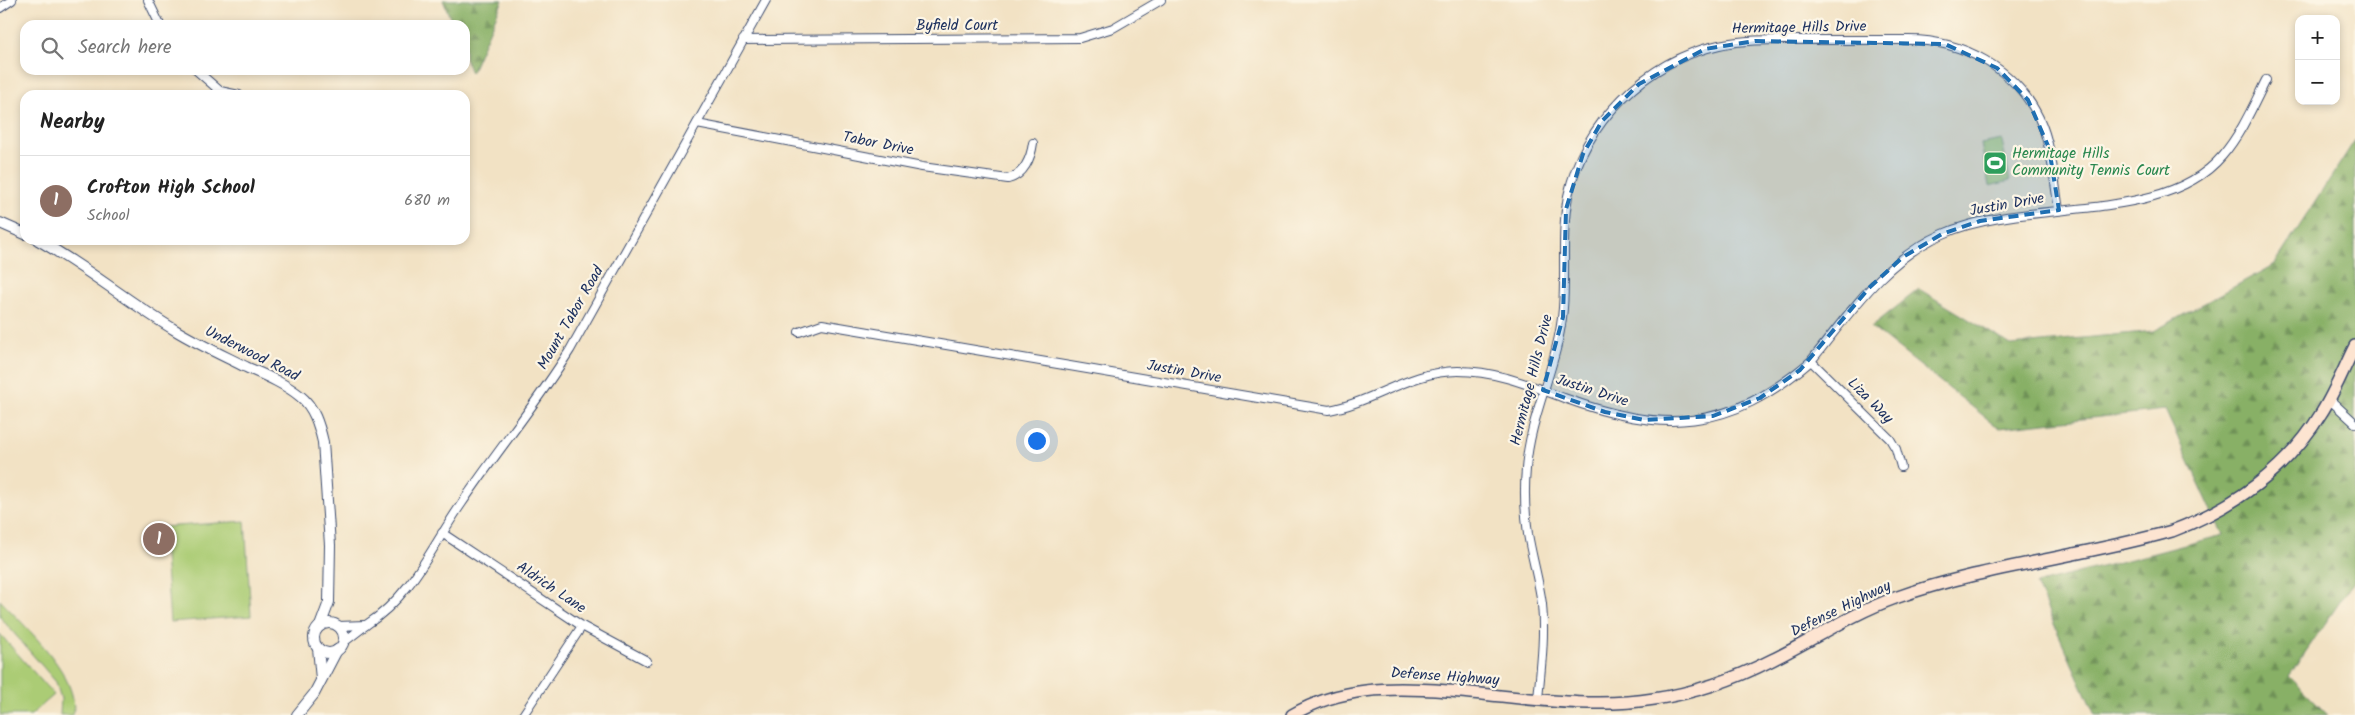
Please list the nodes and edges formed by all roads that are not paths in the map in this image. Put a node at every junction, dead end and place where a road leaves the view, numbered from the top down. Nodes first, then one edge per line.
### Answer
1 (12, 0) edge
2 (148, 0) edge
3 (766, 0) edge
4 (1161, 0) edge
5 (0, 8) edge
6 (158, 20) edge
7 (743, 40) junction
8 (202, 75) edge
9 (2266, 80) dead end
10 (219, 90) edge
11 (697, 124) junction
12 (1033, 143) dead end
13 (2059, 210) junction
14 (0, 223) edge
15 (20, 232) edge
16 (46, 245) edge
17 (799, 332) dead end
18 (2355, 346) edge
19 (1811, 361) junction
20 (1543, 390) junction
21 (2329, 399) junction
22 (2355, 424) edge
23 (1901, 467) dead end
24 (442, 533) junction
25 (329, 602) junction
26 (338, 625) junction
27 (366, 625) junction
28 (320, 626) junction
29 (582, 626) junction
30 (340, 646) junction
31 (318, 648) junction
32 (646, 661) dead end
33 (321, 680) junction
34 (1538, 699) junction
35 (297, 715) edge
36 (523, 715) edge
37 (1292, 715) edge

1 - 5 street
2 - 6 street
3 - 7 street, Mount Tabor Road
4 - 7 street, Byfield Court
7 - 11 street, Mount Tabor Road
8 - 10 street
9 - 13 street, Justin Drive
11 - 12 street, Tabor Drive
11 - 24 street, Mount Tabor Road
13 - 19 street, Justin Drive
13 - 20 street, Hermitage Hills Drive
14 - 15 street
16 - 25 street, Underwood Road
17 - 20 street, Justin Drive
18 - 21 main road, Defense Highway
19 - 20 street, Justin Drive
19 - 23 street, Liza Way
20 - 34 street, Hermitage Hills Drive
21 - 22 street
21 - 34 main road, Defense Highway
24 - 27 street, Mount Tabor Road
24 - 29 street, Aldrich Lane
25 - 26 street, Underwood Road
25 - 28 street, Underwood Road
26 - 27 street
26 - 28 street
26 - 30 street
27 - 30 street, Mount Tabor Road
28 - 31 street
29 - 32 street, Aldrich Lane
29 - 36 street
30 - 31 street
30 - 33 street
31 - 33 street
33 - 35 street
34 - 37 main road, Defense Highway

